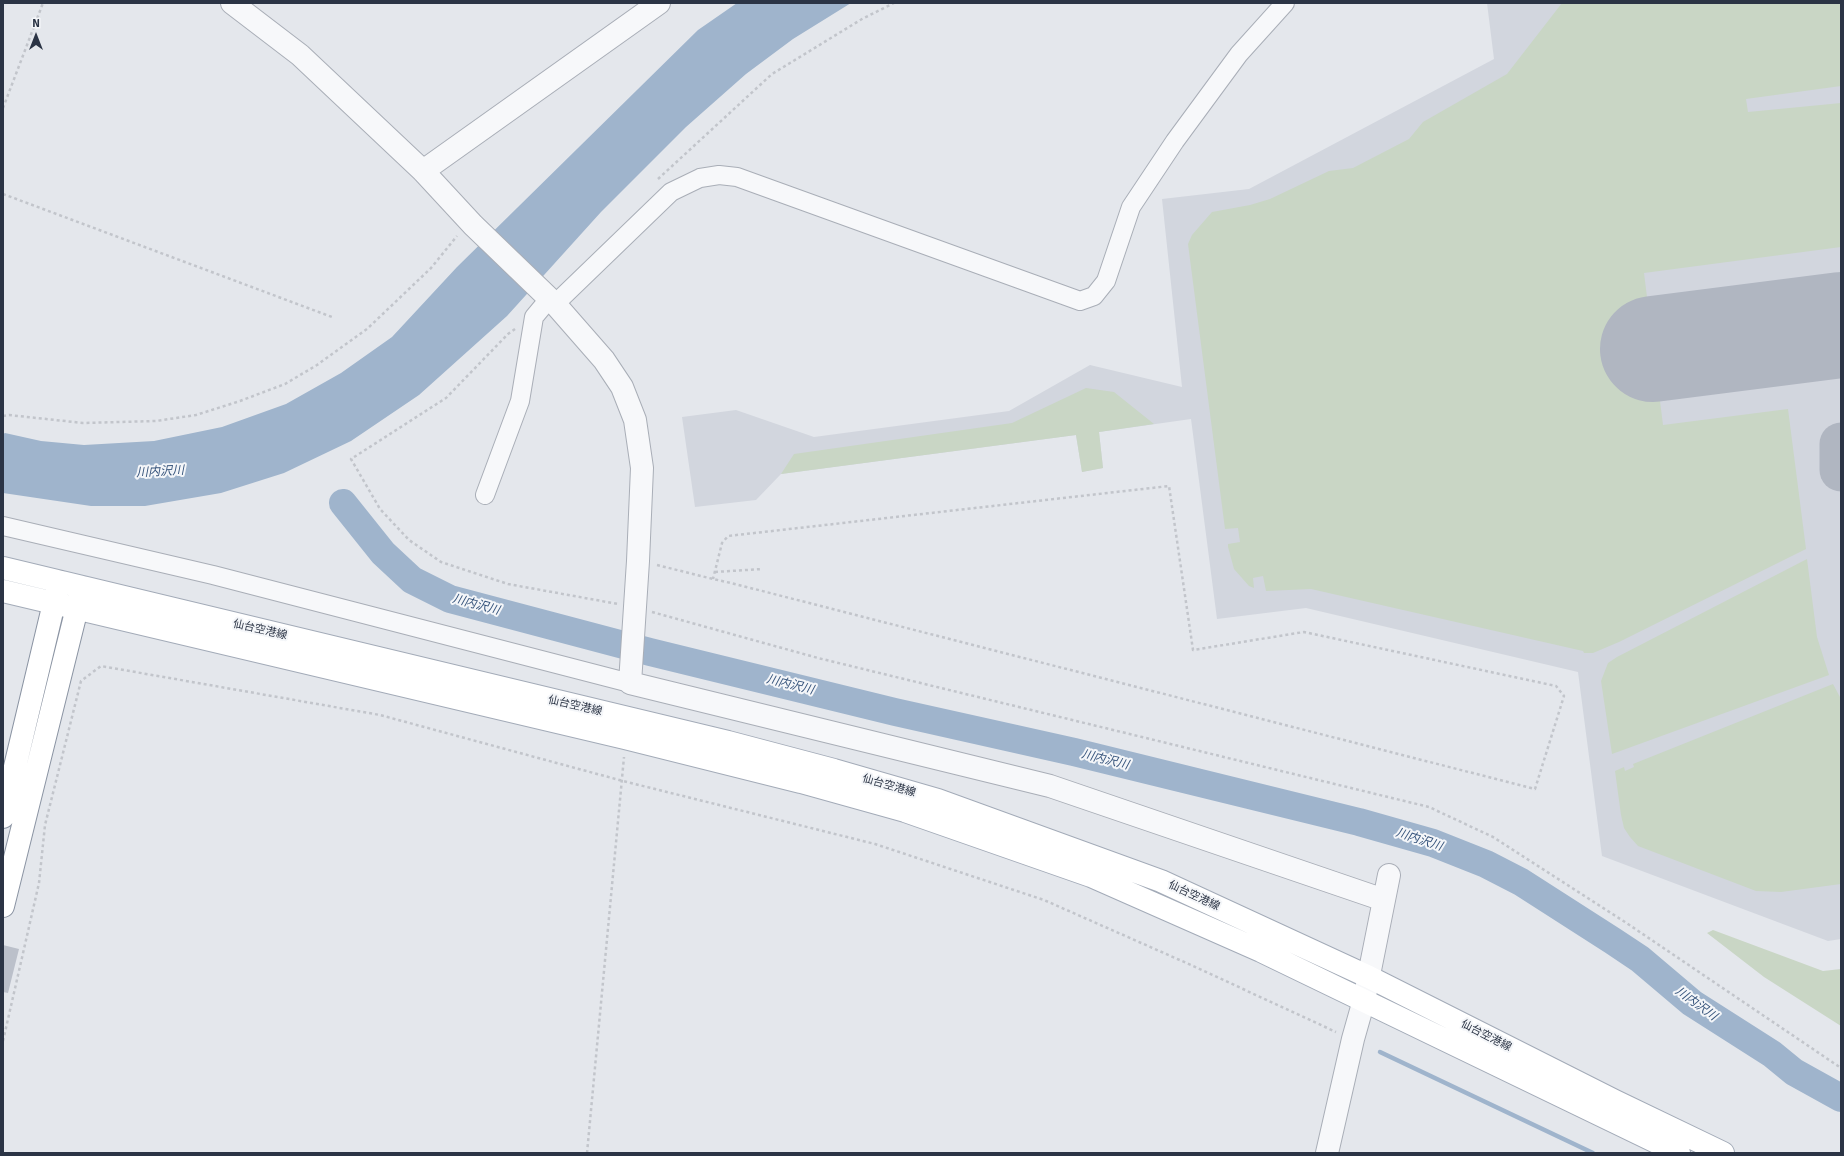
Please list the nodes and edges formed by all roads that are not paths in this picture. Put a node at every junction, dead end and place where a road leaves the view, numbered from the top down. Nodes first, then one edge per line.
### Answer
1 (232, 3) edge
2 (659, 3) edge
3 (1285, 3) edge
4 (423, 171) junction
5 (550, 300) junction
6 (484, 495) dead end
7 (3, 526) edge
8 (3, 568) edge
9 (59, 582) junction
10 (82, 588) junction
11 (3, 591) edge
12 (54, 604) junction
13 (77, 609) junction
14 (630, 677) junction
15 (3, 817) edge
16 (1389, 875) dead end
17 (1384, 900) junction
18 (3, 906) edge
19 (1369, 976) junction
20 (1364, 1000) junction
21 (1327, 1153) edge
22 (1679, 1153) edge
23 (1723, 1153) edge

1 - 4 street
2 - 4 street
3 - 5 street
4 - 5 street
5 - 6 street
5 - 14 street
7 - 14 street
8 - 9 main road, 仙台空港線
9 - 10 main road, 仙台空港線
9 - 12 main road
10 - 13 main road
10 - 19 main road, 仙台空港線
11 - 12 main road, 仙台空港線
12 - 13 main road, 仙台空港線
12 - 15 main road
13 - 18 main road
13 - 20 main road, 仙台空港線
14 - 17 street
16 - 17 street
17 - 19 street
19 - 20 street
19 - 23 main road, 仙台空港線
20 - 21 street
20 - 22 main road, 仙台空港線

